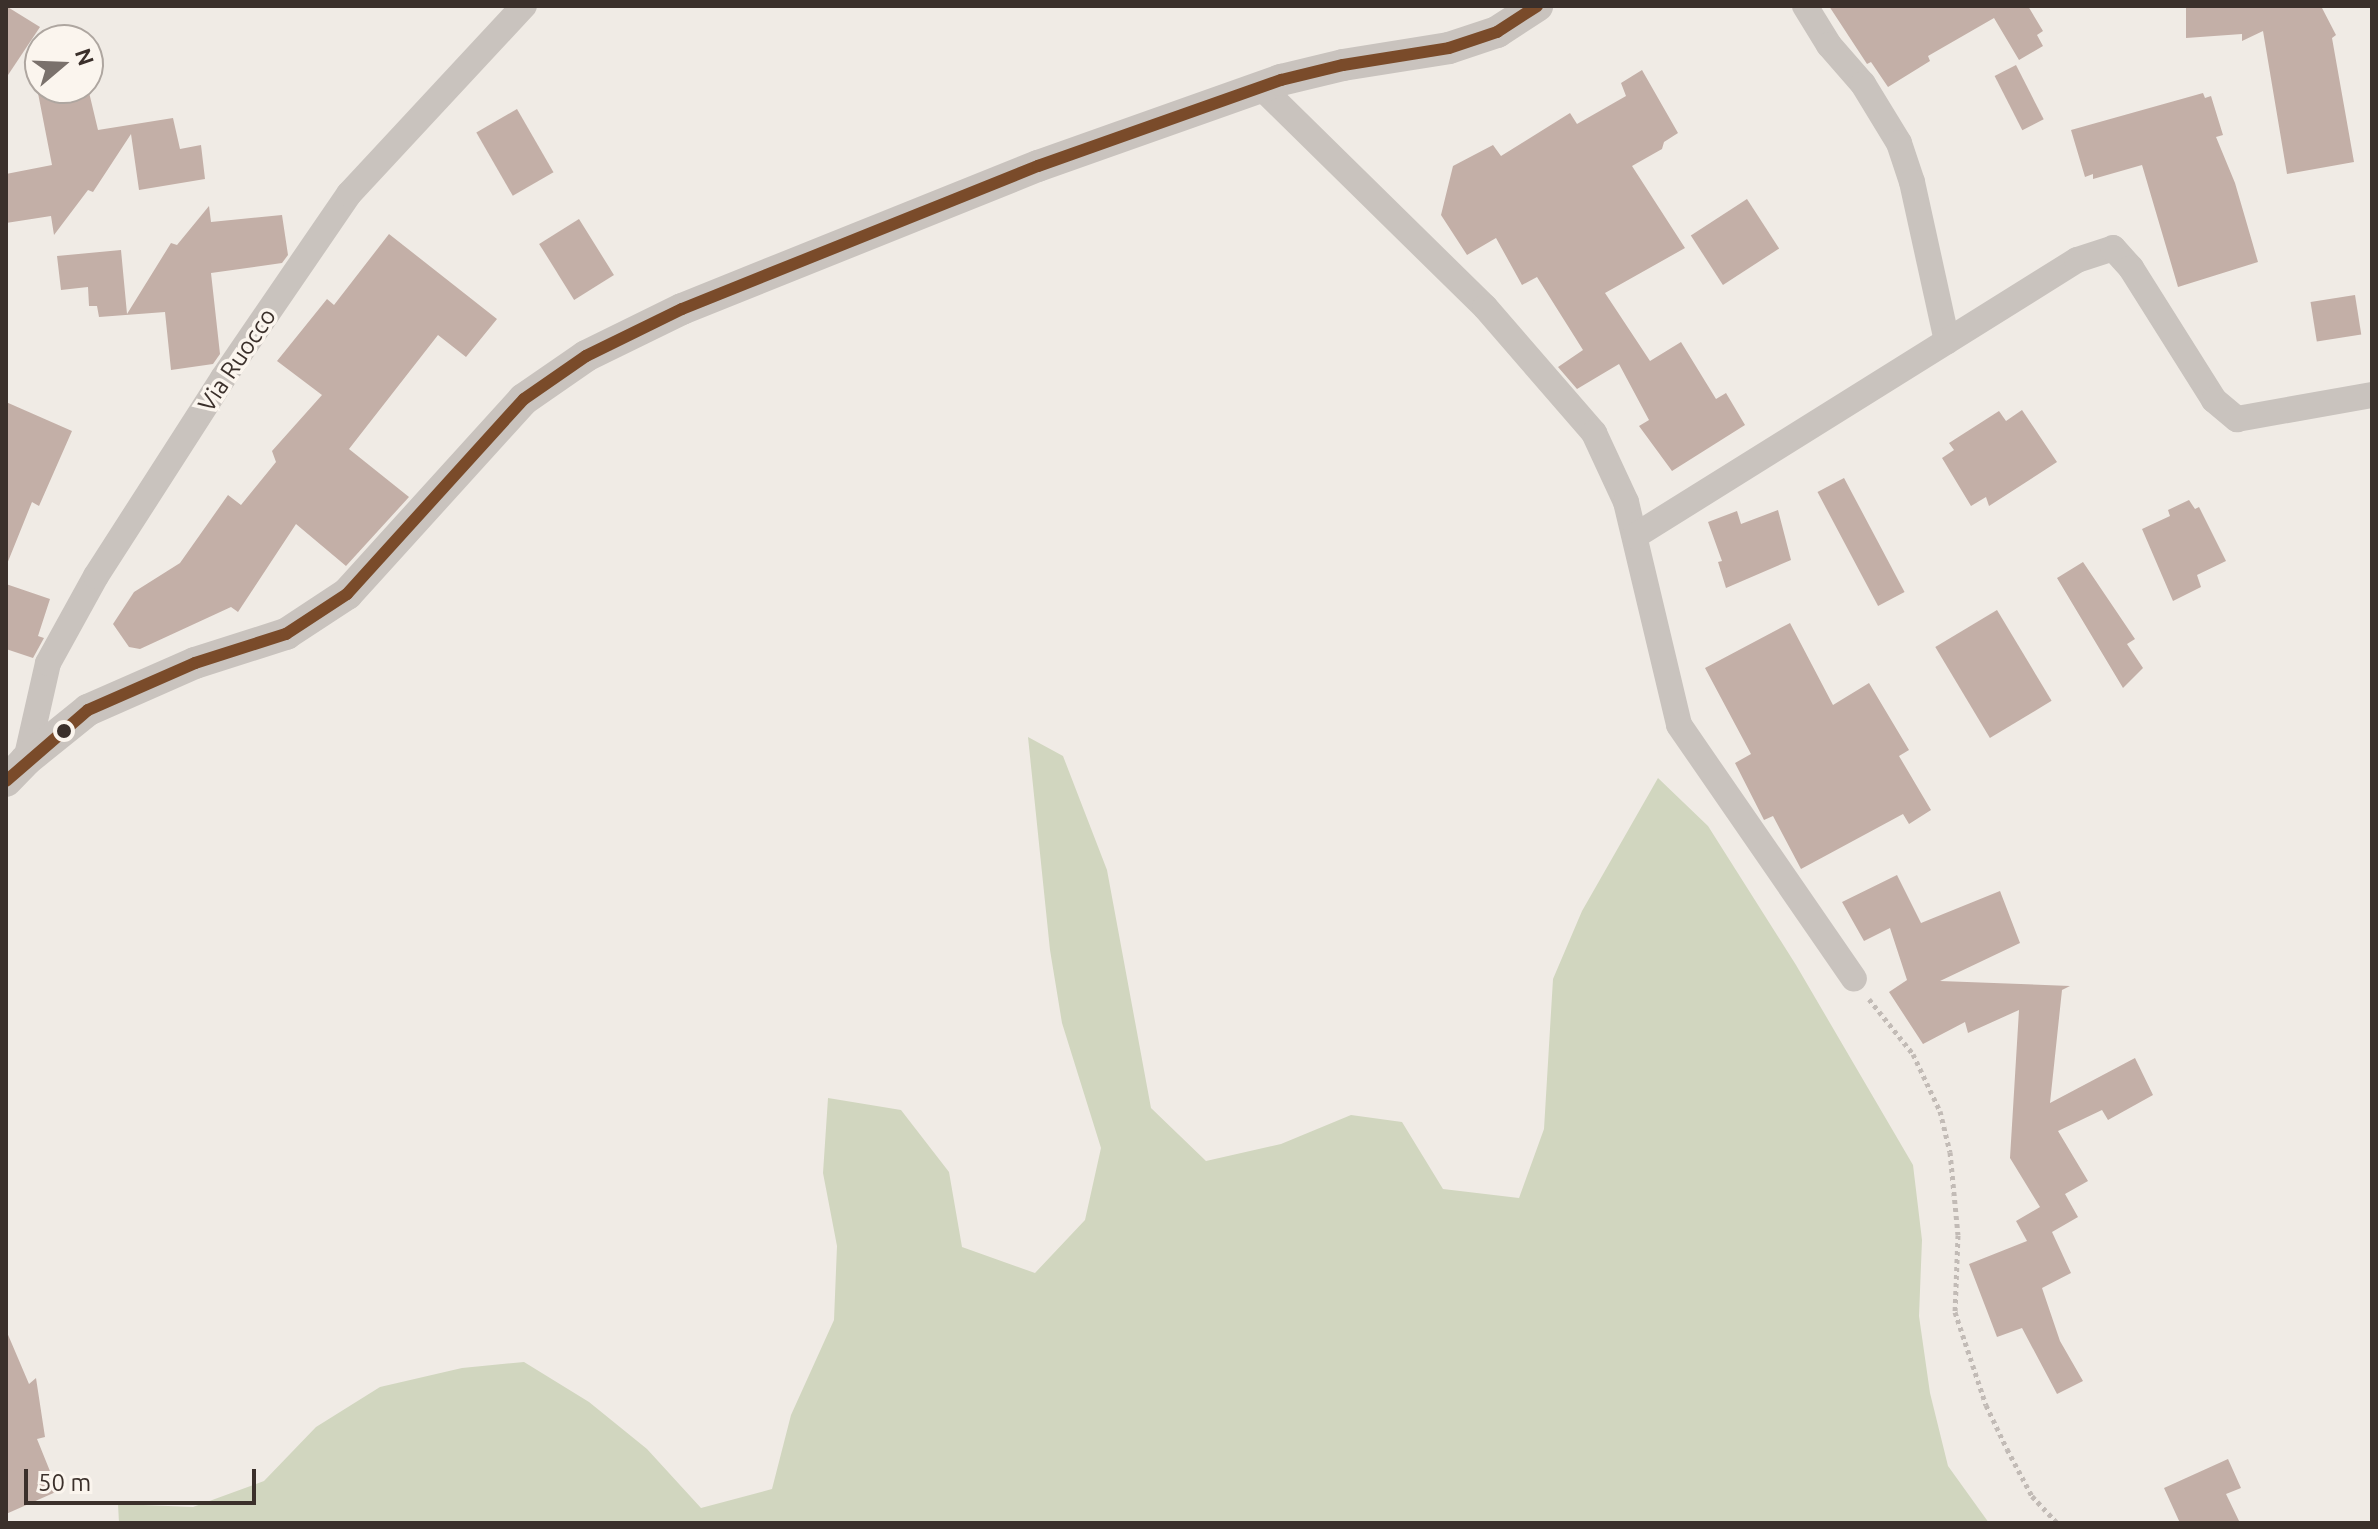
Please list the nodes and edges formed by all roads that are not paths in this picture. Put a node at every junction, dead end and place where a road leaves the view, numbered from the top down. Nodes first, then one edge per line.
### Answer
1 (524, 6) edge
2 (1537, 6) edge
3 (1805, 6) edge
4 (1261, 87) junction
5 (1947, 341) junction
6 (2372, 395) edge
7 (1635, 536) junction
8 (16, 771) edge
9 (1854, 979) road end

1 - 8 street, Via Ruocco
2 - 4 street
3 - 5 street
4 - 7 street
4 - 8 street
5 - 6 street
5 - 7 street
7 - 9 street

